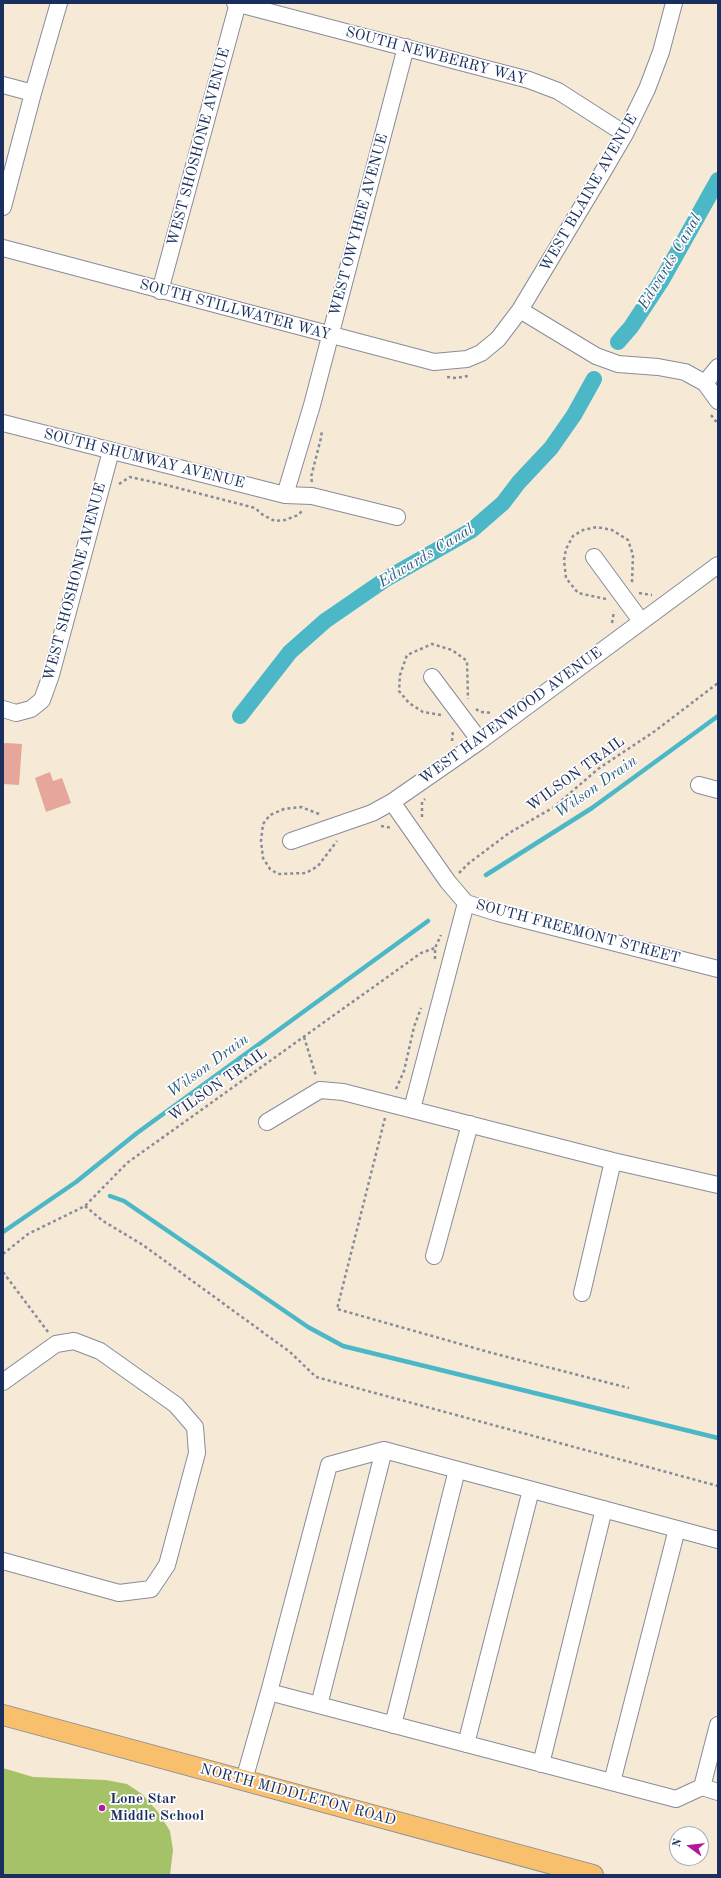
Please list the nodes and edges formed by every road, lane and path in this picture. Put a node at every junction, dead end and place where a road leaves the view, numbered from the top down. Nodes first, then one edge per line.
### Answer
1 (59, 3) edge
2 (237, 3) edge
3 (674, 3) edge
4 (406, 48) junction
5 (3, 85) edge
6 (33, 93) junction
7 (625, 134) junction
8 (3, 207) edge
9 (3, 248) edge
10 (160, 291) junction
11 (520, 310) junction
12 (330, 336) junction
13 (467, 359) joint
14 (718, 367) edge
15 (473, 374) dead end
16 (443, 377) dead end
17 (704, 383) junction
18 (713, 406) edge
19 (3, 423) edge
20 (718, 424) edge
21 (322, 425) dead end
22 (111, 451) junction
23 (117, 488) dead end
24 (285, 495) junction
25 (312, 496) junction
26 (397, 517) dead end
27 (594, 558) dead end
28 (718, 565) edge
29 (641, 620) junction
30 (432, 677) dead end
31 (718, 683) edge
32 (3, 709) edge
33 (480, 741) junction
34 (699, 785) dead end
35 (718, 790) edge
36 (430, 794) dead end
37 (392, 802) junction
38 (422, 821) dead end
39 (291, 841) dead end
40 (456, 867) dead end
41 (457, 877) junction
42 (466, 903) junction
43 (453, 953) junction
44 (718, 969) edge
45 (304, 1037) junction
46 (320, 1090) junction
47 (412, 1109) junction
48 (385, 1118) dead end
49 (266, 1122) dead end
50 (470, 1124) junction
51 (613, 1161) junction
52 (718, 1185) edge
53 (85, 1206) junction
54 (3, 1254) edge
55 (434, 1256) dead end
56 (3, 1272) edge
57 (582, 1293) dead end
58 (56, 1344) junction
59 (3, 1382) edge
60 (629, 1388) dead end
61 (384, 1450) junction
62 (457, 1470) junction
63 (718, 1486) edge
64 (531, 1490) junction
65 (604, 1509) junction
66 (677, 1529) junction
67 (718, 1540) edge
68 (3, 1561) edge
69 (269, 1692) junction
70 (319, 1705) junction
71 (3, 1715) edge
72 (393, 1725) junction
73 (718, 1726) edge
74 (466, 1744) junction
75 (714, 1760) edge
76 (541, 1764) junction
77 (244, 1780) junction
78 (612, 1782) junction
79 (702, 1787) junction
80 (718, 1792) edge
81 (593, 1875) edge

1 - 6 street
2 - 4 street, SOUTH NEWBERRY WAY
2 - 10 street, WEST SHOSHONE AVENUE
3 - 7 street, WEST BLAINE AVENUE
4 - 7 street, SOUTH NEWBERRY WAY
4 - 12 street, WEST OWYHEE AVENUE
5 - 6 street
6 - 8 street
7 - 11 street, WEST BLAINE AVENUE
9 - 10 street, SOUTH STILLWATER WAY
10 - 12 street, SOUTH STILLWATER WAY
11 - 13 street, WEST BLAINE AVENUE
11 - 17 street
12 - 13 street, SOUTH STILLWATER WAY
12 - 24 street, WEST OWYHEE AVENUE
14 - 17 street
15 - 16 path
17 - 18 street
18 - 20 path
19 - 22 street, SOUTH SHUMWAY AVENUE
21 - 25 path
22 - 24 street, SOUTH SHUMWAY AVENUE
22 - 32 street, WEST SHOSHONE AVENUE
23 - 25 path
24 - 25 street, SOUTH SHUMWAY AVENUE
25 - 26 street, SOUTH SHUMWAY AVENUE
27 - 29 street
28 - 29 street, WEST HAVENWOOD AVENUE
29 - 33 street, WEST HAVENWOOD AVENUE
30 - 33 street
31 - 41 path, WILSON TRAIL
33 - 37 street, WEST HAVENWOOD AVENUE
34 - 35 street
36 - 38 path
37 - 39 street, WEST HAVENWOOD AVENUE
37 - 41 street, SOUTH FREEMONT STREET
40 - 41 path
41 - 42 street, SOUTH FREEMONT STREET
42 - 43 street
42 - 44 street, SOUTH FREEMONT STREET
43 - 45 path, WILSON TRAIL
43 - 47 street
45 - 46 path
45 - 53 path, WILSON TRAIL
46 - 47 street
46 - 49 street
47 - 50 street
48 - 60 path
50 - 51 street
50 - 55 street
51 - 52 street
51 - 57 street
53 - 54 path, WILSON TRAIL
53 - 63 path
56 - 58 path
58 - 59 street
58 - 68 street
61 - 62 street
61 - 69 street
61 - 70 street
62 - 64 street
62 - 72 street
64 - 65 street
64 - 74 street
65 - 66 street
65 - 76 street
66 - 67 street
66 - 78 street
69 - 70 street
69 - 77 street
70 - 72 street
71 - 77 main road, NORTH MIDDLETON ROAD
72 - 74 street
73 - 75 street
74 - 76 street
75 - 79 street
76 - 78 street
77 - 81 main road, NORTH MIDDLETON ROAD
78 - 79 street
79 - 80 street

